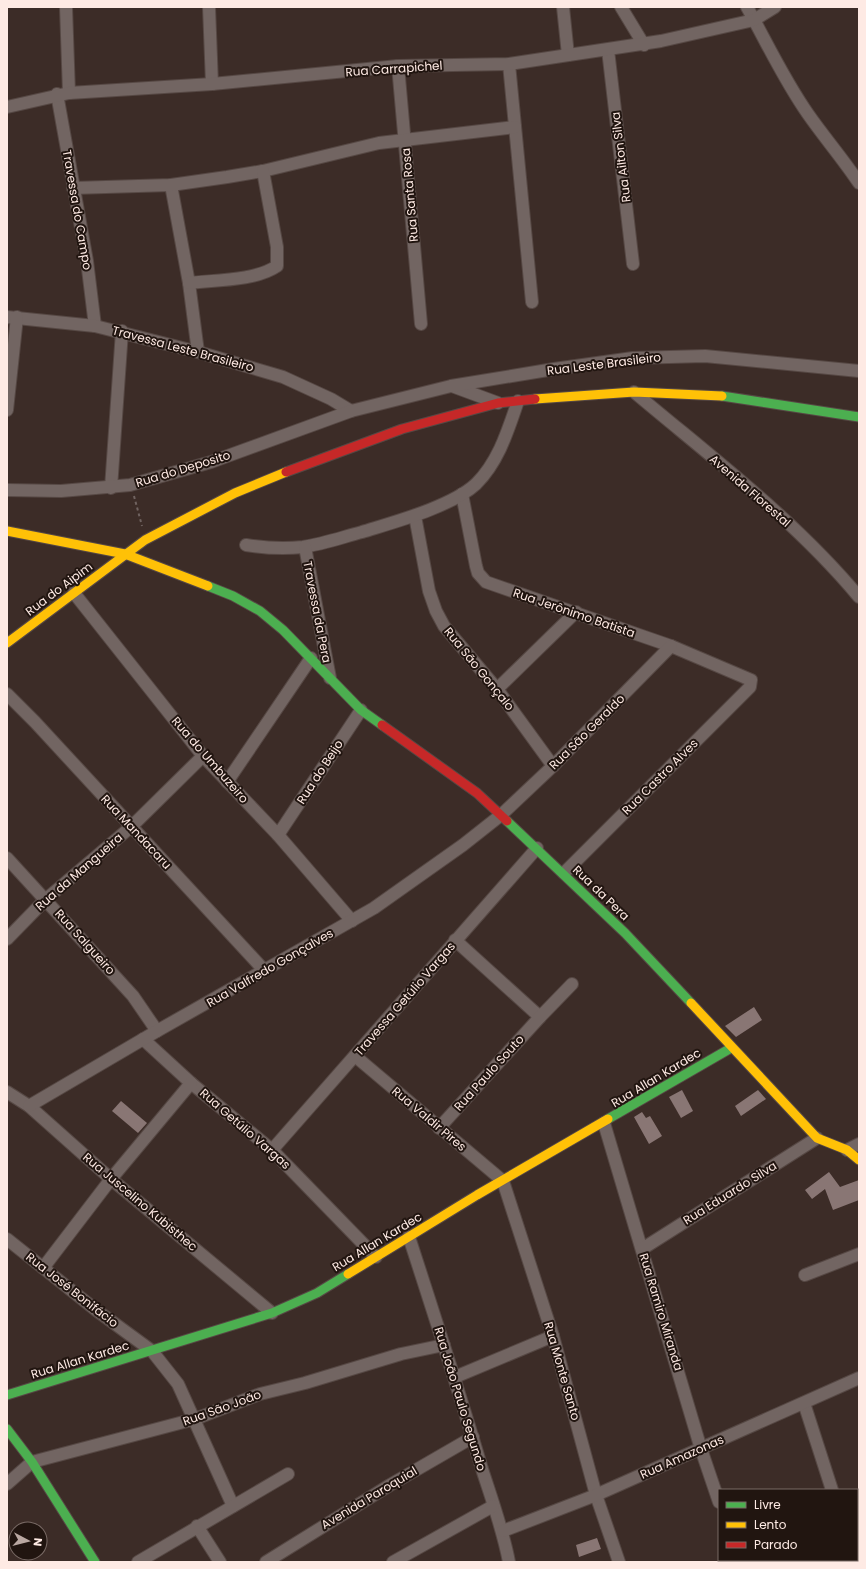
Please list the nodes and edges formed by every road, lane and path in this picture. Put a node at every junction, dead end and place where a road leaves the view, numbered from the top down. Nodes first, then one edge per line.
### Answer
1 (66, 7) edge
2 (208, 7) edge
3 (563, 7) edge
4 (621, 7) edge
5 (747, 7) edge
6 (775, 7) edge
7 (754, 20) junction
8 (644, 45) junction
9 (608, 50) junction
10 (568, 55) junction
11 (509, 64) junction
12 (398, 66) junction
13 (212, 84) junction
14 (63, 94) junction
15 (7, 107) edge
16 (515, 127) junction
17 (405, 140) junction
18 (263, 171) junction
19 (859, 183) edge
20 (171, 185) junction
21 (72, 188) junction
22 (633, 264) dead end
23 (189, 283) junction
24 (532, 302) dead end
25 (12, 317) edge
26 (421, 324) dead end
27 (95, 326) junction
28 (122, 331) junction
29 (198, 352) junction
30 (859, 371) edge
31 (451, 386) junction
32 (634, 392) junction
33 (518, 401) junction
34 (498, 403) junction
35 (8, 410) edge
36 (351, 410) junction
37 (859, 417) edge
38 (130, 485) junction
39 (111, 488) junction
40 (7, 490) edge
41 (462, 494) junction
42 (415, 516) junction
43 (7, 531) edge
44 (145, 540) junction
45 (246, 545) dead end
46 (305, 547) junction
47 (125, 554) junction
48 (74, 593) junction
49 (859, 597) edge
50 (576, 612) junction
51 (7, 643) edge
52 (671, 646) junction
53 (311, 658) junction
54 (330, 678) junction
55 (749, 678) joint
56 (497, 689) junction
57 (7, 694) edge
58 (361, 710) junction
59 (203, 756) junction
60 (553, 766) junction
61 (227, 782) junction
62 (501, 815) junction
63 (132, 826) junction
64 (278, 835) junction
65 (537, 848) junction
66 (7, 858) edge
67 (564, 873) junction
68 (46, 900) junction
69 (352, 921) junction
70 (7, 939) edge
71 (455, 940) junction
72 (264, 970) junction
73 (572, 984) dead end
74 (540, 1017) junction
75 (157, 1031) junction
76 (143, 1039) junction
77 (731, 1048) junction
78 (355, 1056) junction
79 (192, 1083) junction
80 (7, 1092) edge
81 (30, 1106) junction
82 (604, 1123) junction
83 (439, 1128) junction
84 (817, 1138) junction
85 (859, 1144) edge
86 (272, 1150) junction
87 (847, 1150) junction
88 (859, 1160) edge
89 (111, 1179) junction
90 (503, 1180) junction
91 (410, 1237) junction
92 (7, 1239) edge
93 (642, 1249) junction
94 (859, 1254) edge
95 (376, 1257) junction
96 (43, 1268) junction
97 (805, 1275) dead end
98 (272, 1313) junction
99 (553, 1336) junction
100 (444, 1345) junction
101 (152, 1351) junction
102 (455, 1377) junction
103 (859, 1378) edge
104 (7, 1395) edge
105 (804, 1403) junction
106 (195, 1419) junction
107 (7, 1428) edge
108 (473, 1438) junction
109 (701, 1449) junction
110 (32, 1462) junction
111 (288, 1474) dead end
112 (7, 1484) edge
113 (832, 1489) edge
114 (596, 1495) junction
115 (718, 1499) edge
116 (233, 1506) junction
117 (493, 1506) junction
118 (197, 1526) junction
119 (503, 1531) junction
120 (95, 1562) edge
121 (138, 1562) edge
122 (220, 1562) edge
123 (266, 1562) edge
124 (393, 1562) edge
125 (509, 1562) edge
126 (619, 1562) edge

1 - 14 street, Travessa do Campo
2 - 13 street
3 - 10 street
4 - 8 street
5 - 7 street
6 - 7 street, Rua Carrapichel
7 - 8 street, Rua Carrapichel
7 - 19 street
8 - 9 street, Rua Carrapichel
9 - 10 street, Rua Carrapichel
9 - 22 street, Rua Ailton Silva
10 - 11 street, Rua Carrapichel
11 - 12 street, Rua Carrapichel
11 - 16 street
12 - 13 street, Rua Carrapichel
12 - 17 street, Rua Santa Rosa
13 - 14 street, Rua Carrapichel
14 - 15 street, Rua Carrapichel
14 - 21 street, Travessa do Campo
16 - 17 street
16 - 24 street
17 - 18 street
17 - 26 street, Rua Santa Rosa
18 - 20 street
18 - 23 street
20 - 21 street
20 - 23 street
21 - 27 street, Travessa do Campo
23 - 29 street
25 - 27 street, Travessa Leste Brasileiro
25 - 35 street
27 - 28 street, Travessa Leste Brasileiro
28 - 29 street, Travessa Leste Brasileiro
28 - 39 street
29 - 36 street, Travessa Leste Brasileiro
30 - 31 street, Rua Leste Brasileiro
31 - 34 street
31 - 36 street, Rua Leste Brasileiro
32 - 33 street, Rua do Aipim
32 - 37 street, Rua do Aipim
32 - 49 street, Avenida Florestal
33 - 34 street, Rua do Aipim
33 - 41 street
34 - 44 street, Rua do Aipim
36 - 38 street, Rua do Deposito
38 - 39 street, Rua do Deposito
38 - 44 path
39 - 40 street, Rua do Deposito
41 - 42 street
41 - 50 street, Rua Jerônimo Batista
42 - 46 street
42 - 56 street, Rua São Gonçalo
43 - 47 street, Rua da Pera
44 - 47 street, Rua do Aipim
45 - 46 street
46 - 54 street, Travessa da Pera
47 - 48 street, Rua do Aipim
47 - 53 street, Rua da Pera
48 - 51 street, Rua do Aipim
48 - 59 street, Rua do Umbuzeiro
50 - 52 street, Rua Jerônimo Batista
50 - 56 street
52 - 55 street, Rua Jerônimo Batista
52 - 60 street, Rua São Geraldo
53 - 54 street, Rua da Pera
53 - 61 street
54 - 58 street, Rua da Pera
55 - 67 street, Rua Castro Alves
56 - 60 street, Rua São Gonçalo
57 - 63 street, Rua Mandacaru
58 - 62 street, Rua da Pera
58 - 64 street, Rua do Beijo
59 - 61 street, Rua do Umbuzeiro
59 - 63 street, Rua da Mangueira
60 - 62 street, Rua São Geraldo
61 - 64 street, Rua do Umbuzeiro
62 - 65 street, Rua da Pera
62 - 69 street, Rua Valfredo Gonçalves
63 - 68 street, Rua da Mangueira
63 - 72 street, Rua Mandacaru
64 - 69 street, Rua do Umbuzeiro
65 - 67 street, Rua da Pera
65 - 71 street, Travessa Getúlio Vargas
66 - 68 street, Rua Salgueiro
67 - 77 street, Rua da Pera
68 - 70 street, Rua da Mangueira
68 - 75 street, Rua Salgueiro
69 - 72 street, Rua Valfredo Gonçalves
71 - 74 street
71 - 78 street, Travessa Getúlio Vargas
72 - 75 street, Rua Valfredo Gonçalves
73 - 74 street, Rua Paulo Souto
74 - 83 street, Rua Paulo Souto
75 - 76 street, Rua Valfredo Gonçalves
76 - 79 street, Rua Getúlio Vargas
76 - 81 street, Rua Valfredo Gonçalves
77 - 82 street, Rua Allan Kardec
77 - 84 street, Rua da Pera
78 - 83 street, Rua Valdir Pires
78 - 86 street, Travessa Getúlio Vargas
79 - 86 street, Rua Getúlio Vargas
79 - 89 street
80 - 81 street, Rua Juscelino Kubisthec
81 - 89 street, Rua Juscelino Kubisthec
82 - 90 street, Rua Allan Kardec
82 - 93 street, Rua Ramiro Miranda
83 - 90 street, Rua Valdir Pires
84 - 87 street, Rua da Pera
84 - 93 street, Rua Eduardo Silva
85 - 87 street
86 - 95 street, Rua Getúlio Vargas
87 - 88 street, Rua da Pera
89 - 96 street
89 - 98 street, Rua Juscelino Kubisthec
90 - 91 street, Rua Allan Kardec
90 - 99 street, Rua Monte Santo
91 - 95 street, Rua Allan Kardec
91 - 100 street, Rua João Paulo Segundo
92 - 96 street, Rua José Bonifácio
93 - 109 street, Rua Ramiro Miranda
94 - 97 street
95 - 98 street, Rua Allan Kardec
96 - 101 street, Rua José Bonifácio
98 - 101 street, Rua Allan Kardec
99 - 102 street
99 - 114 street, Rua Monte Santo
100 - 102 street, Rua João Paulo Segundo
100 - 106 street, Rua São João
101 - 104 street, Rua Allan Kardec
101 - 106 street, Rua José Bonifácio
102 - 108 street, Rua João Paulo Segundo
103 - 105 street, Rua Amazonas
105 - 109 street, Rua Amazonas
105 - 113 street
106 - 110 street, Rua São João
106 - 116 street, Rua José Bonifácio
107 - 110 street
108 - 117 street, Rua João Paulo Segundo
108 - 123 street, Avenida Paroquial
109 - 114 street, Rua Amazonas
109 - 115 street, Rua Ramiro Miranda
110 - 112 street, Rua São João
110 - 120 street
111 - 116 street
114 - 119 street, Rua Amazonas
114 - 126 street, Rua Monte Santo
116 - 118 street
117 - 119 street, Rua João Paulo Segundo
117 - 124 street
118 - 121 street
118 - 122 street
119 - 125 street, Rua João Paulo Segundo

